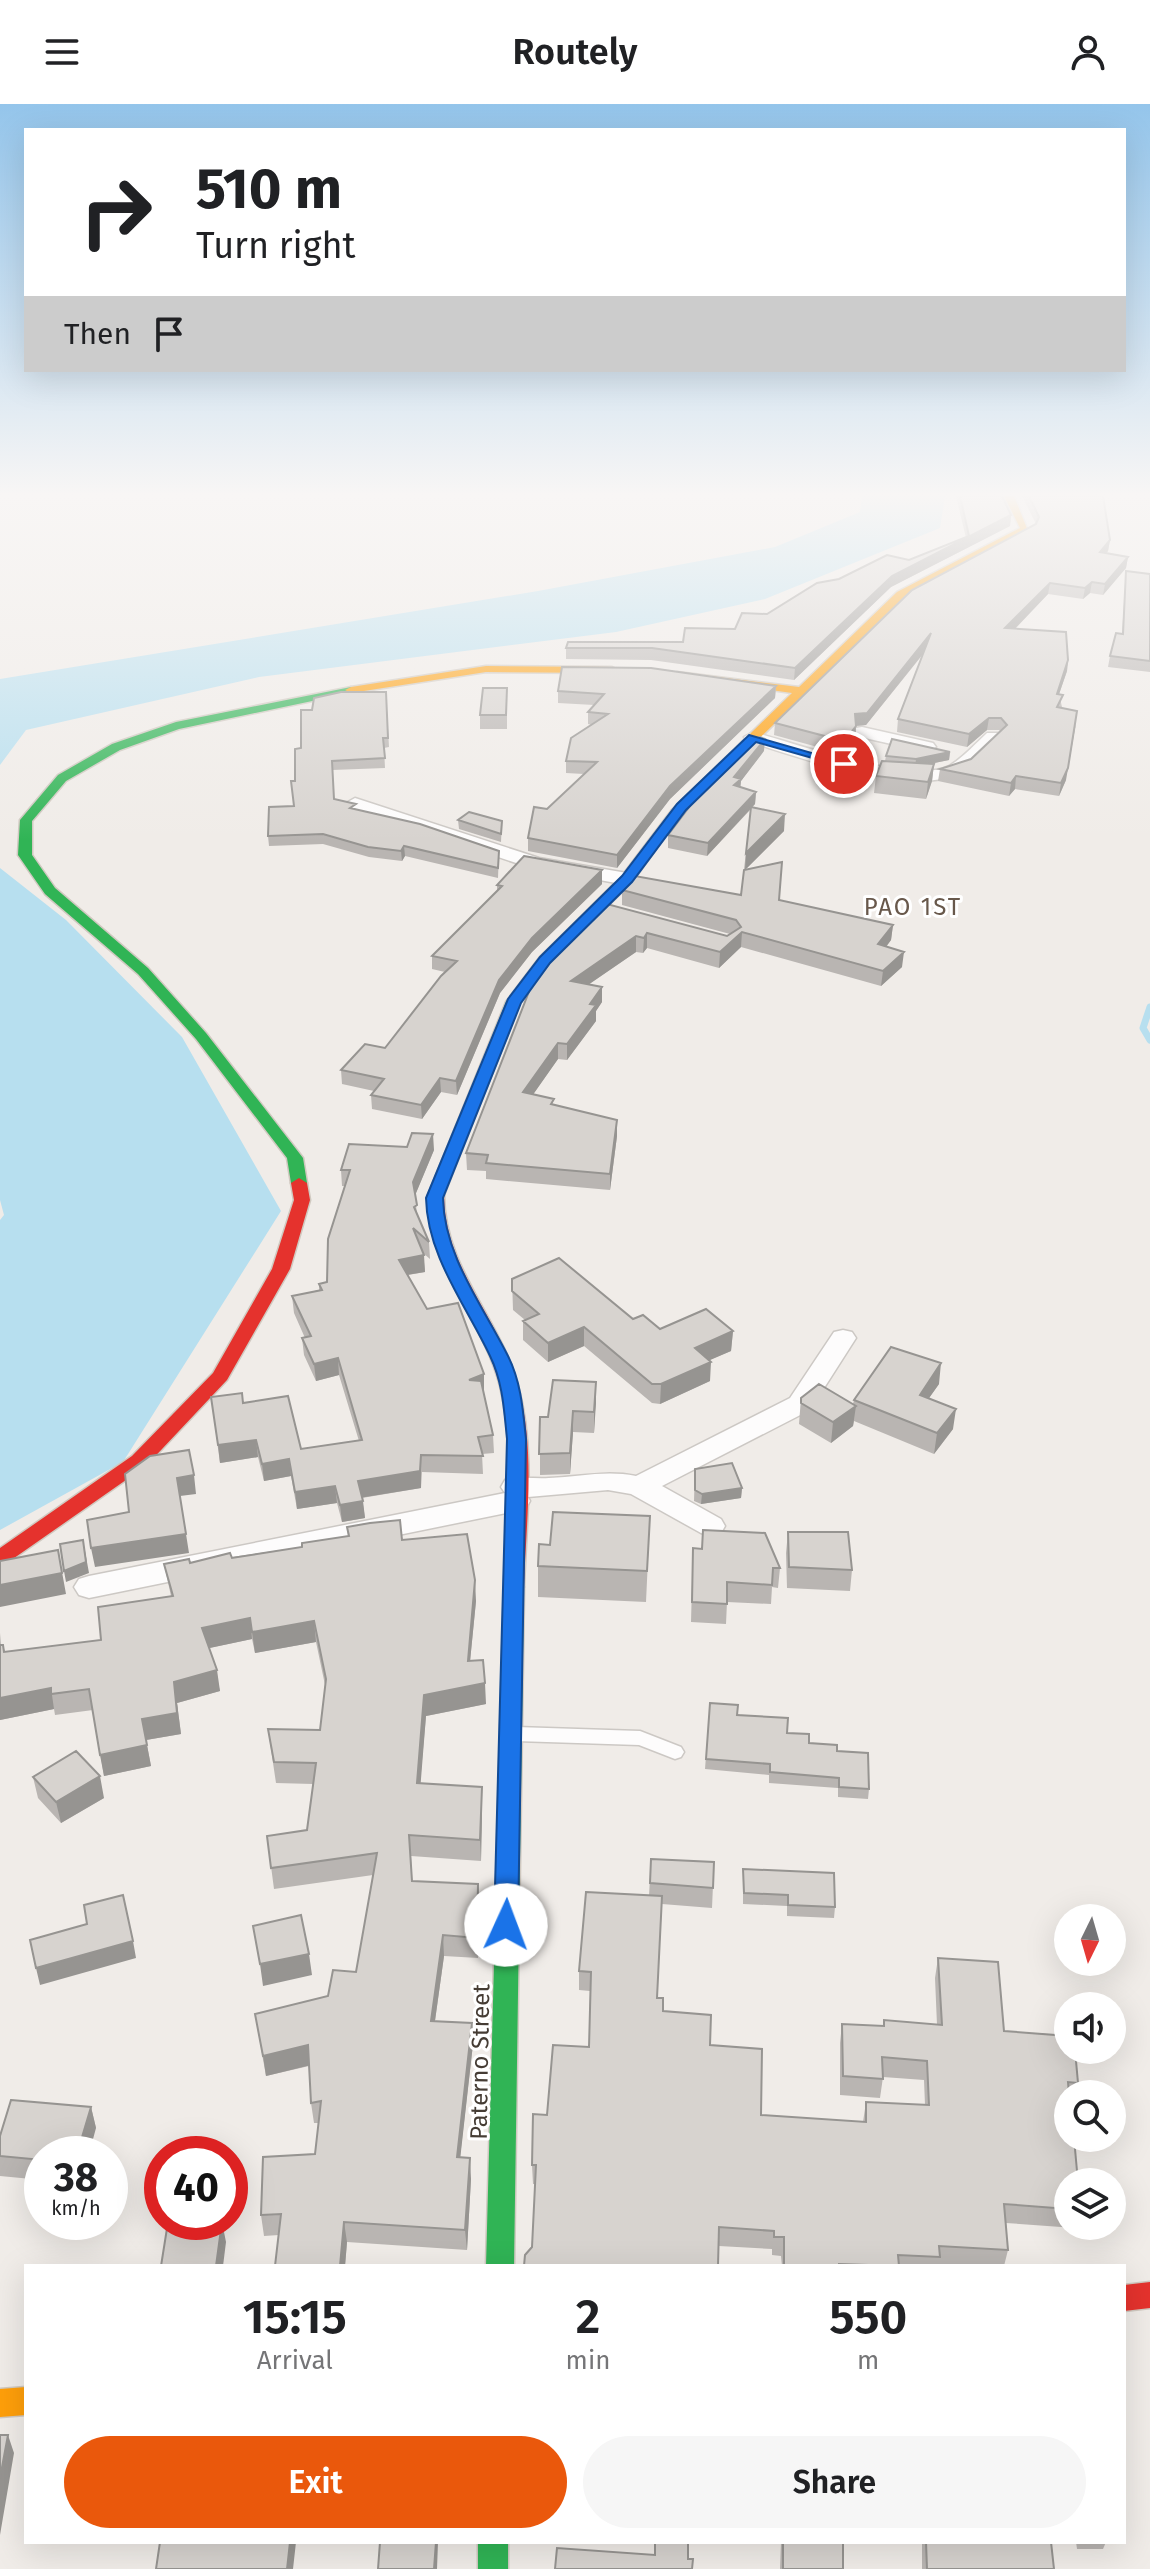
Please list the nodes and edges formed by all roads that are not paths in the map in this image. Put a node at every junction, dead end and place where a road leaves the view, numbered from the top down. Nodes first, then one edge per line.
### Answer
1 (883, 611) edge
2 (630, 670) edge
3 (664, 672) edge
4 (801, 691) junction
5 (862, 732) dead end
6 (753, 737) junction
7 (993, 737) edge
8 (954, 753) junction
9 (355, 803) edge
10 (627, 879) junction
11 (843, 1338) dead end
12 (639, 1486) junction
13 (515, 1494) junction
14 (711, 1526) dead end
15 (0, 1558) edge
16 (89, 1587) dead end
17 (512, 1734) junction
18 (675, 1752) dead end
19 (500, 2264) edge
20 (1150, 2295) edge
21 (1126, 2298) edge
22 (24, 2401) edge
23 (0, 2403) edge
24 (493, 2544) edge
25 (493, 2569) edge

1 - 4 street, Paterno Street
2 - 15 street
3 - 4 street
4 - 6 street, Paterno Street
5 - 8 street
6 - 8 street
6 - 10 street, Paterno Street
7 - 8 street
9 - 10 street
10 - 13 street, Paterno Street
11 - 12 street
12 - 13 street
12 - 14 street
13 - 16 street
13 - 17 street, Paterno Street
17 - 18 lane
17 - 19 street, Paterno Street
20 - 21 street
22 - 23 street
24 - 25 street

